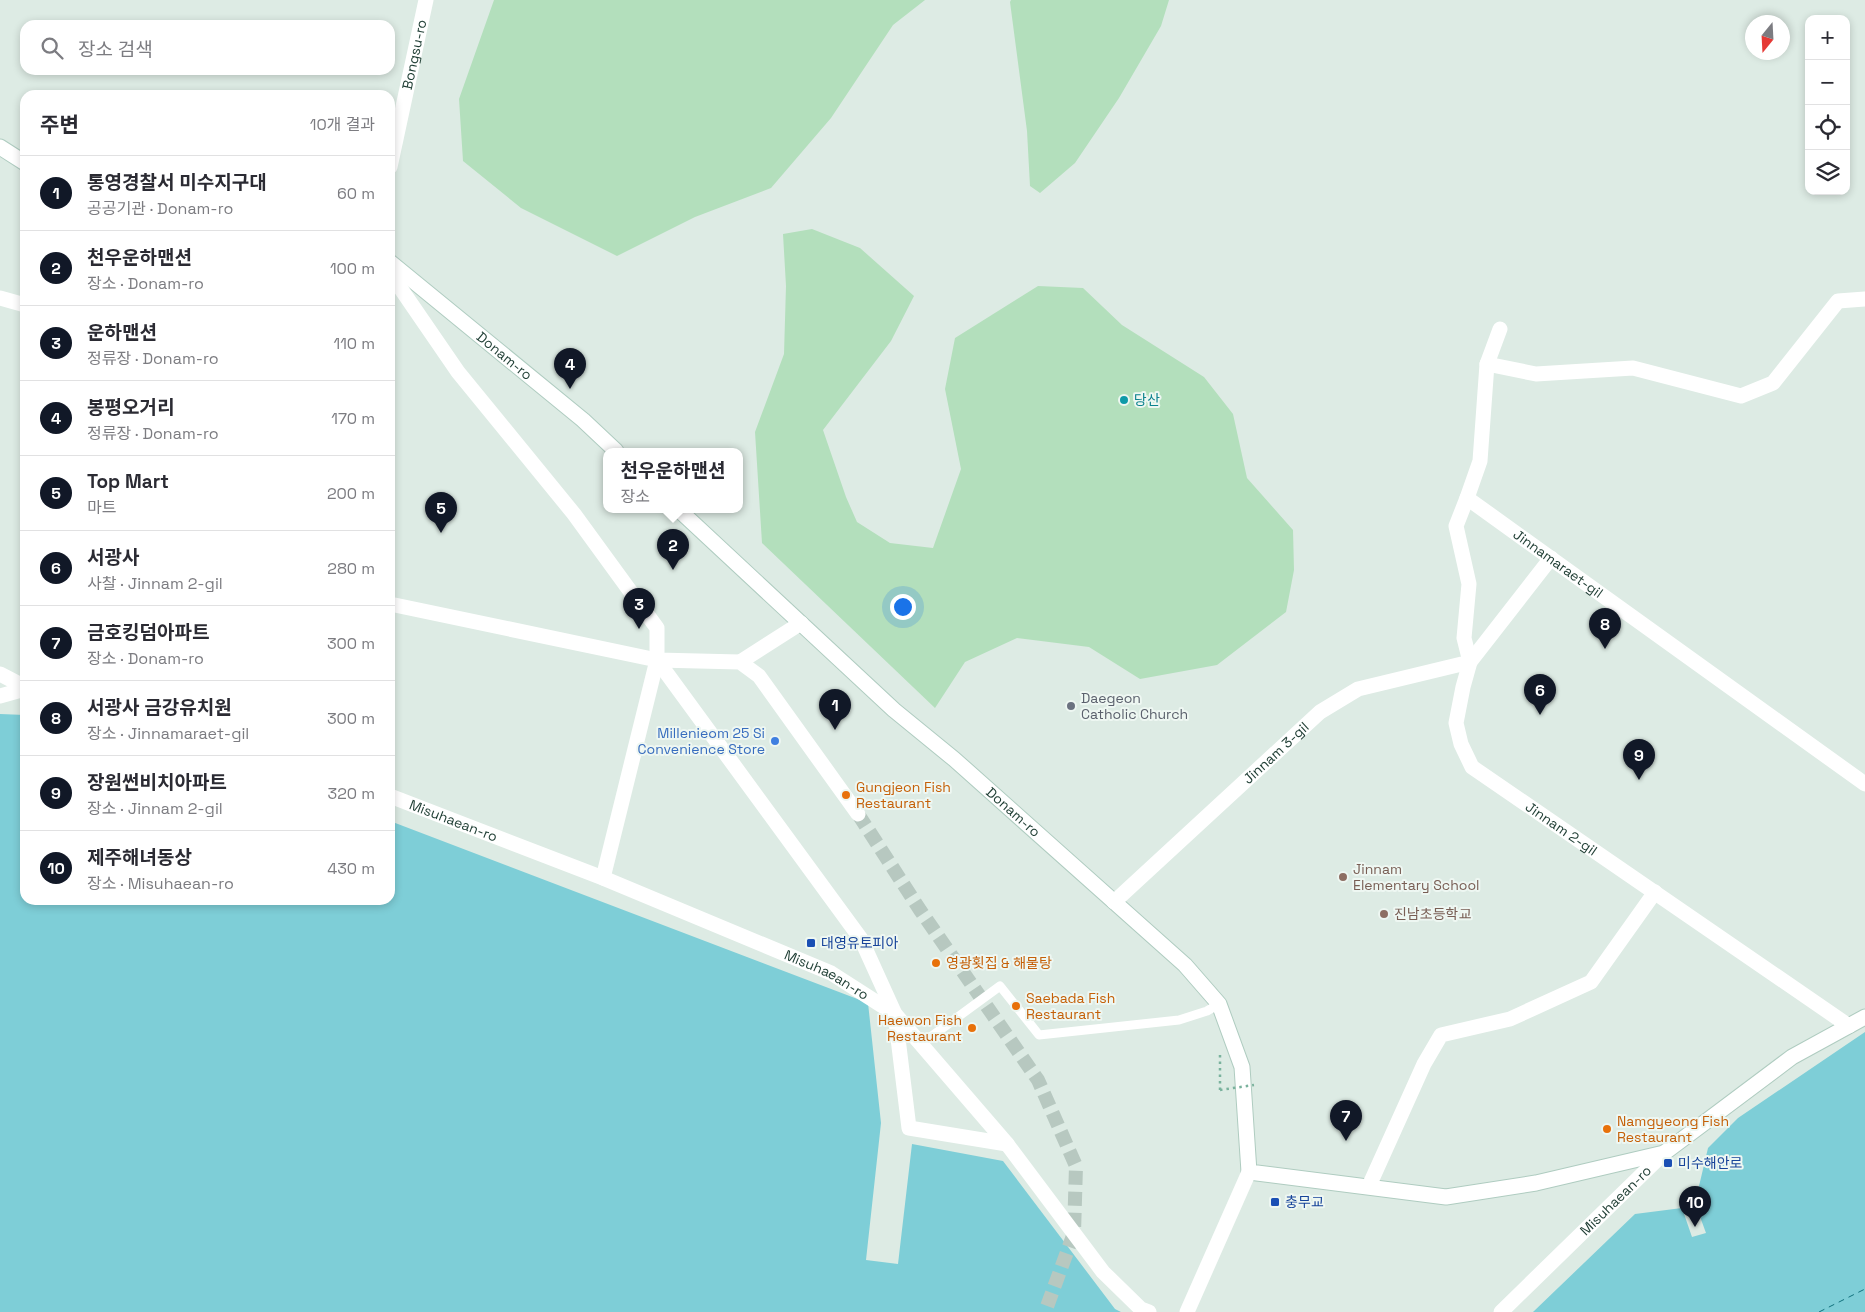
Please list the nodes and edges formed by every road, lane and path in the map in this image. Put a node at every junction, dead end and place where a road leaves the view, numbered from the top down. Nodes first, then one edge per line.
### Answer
1 (426, 0) edge
2 (395, 144) edge
3 (1, 150) edge
4 (20, 160) edge
5 (395, 266) edge
6 (395, 280) edge
7 (0, 298) edge
8 (1865, 299) edge
9 (20, 304) edge
10 (1500, 329) dead end
11 (1487, 364) junction
12 (613, 448) edge
13 (1467, 498) junction
14 (682, 513) edge
15 (1551, 558) junction
16 (395, 605) edge
17 (801, 623) junction
18 (657, 660) junction
19 (740, 662) junction
20 (1470, 662) junction
21 (0, 674) edge
22 (20, 685) edge
23 (20, 690) edge
24 (0, 696) edge
25 (1865, 784) edge
26 (395, 798) edge
27 (858, 814) tunnel mouth
28 (604, 878) junction
29 (1655, 892) junction
30 (1114, 902) junction
31 (1219, 1004) junction
32 (896, 1014) junction
33 (1865, 1017) edge
34 (1849, 1026) junction
35 (921, 1044) junction
36 (1220, 1054) dead end
37 (1254, 1085) dead end
38 (1007, 1144) junction
39 (1664, 1154) junction
40 (1249, 1172) junction
41 (1369, 1186) junction
42 (1149, 1312) edge
43 (1188, 1312) edge
44 (1501, 1312) edge

1 - 2 street, Bongsu-ro
3 - 4 street
5 - 12 street, Donam-ro
6 - 18 street
7 - 9 street
8 - 11 street
10 - 11 street
11 - 13 street
13 - 15 street, Jinnamaraet-gil
13 - 20 street
14 - 17 street, Donam-ro
15 - 20 street, Jinnam 2-gil
15 - 25 street, Jinnamaraet-gil
16 - 18 street
17 - 19 street
17 - 30 street, Donam-ro
18 - 19 street
18 - 28 street
18 - 32 street
19 - 27 street
20 - 29 street, Jinnam 2-gil
20 - 30 street, Jinnam 3-gil
21 - 22 street
23 - 24 street
26 - 28 street, Misuhaean-ro
28 - 32 street, Misuhaean-ro
29 - 34 street, Jinnam 2-gil
29 - 41 street
30 - 31 street, Donam-ro
31 - 35 lane
31 - 40 street, Donam-ro
32 - 35 street, Misuhaean-ro
32 - 38 street
33 - 34 street, Misuhaean-ro
34 - 39 street, Misuhaean-ro
35 - 38 street, Misuhaean-ro
36 - 37 path, bridge
38 - 42 street, Misuhaean-ro
39 - 41 street
39 - 44 street, Misuhaean-ro
40 - 41 street
40 - 43 street

